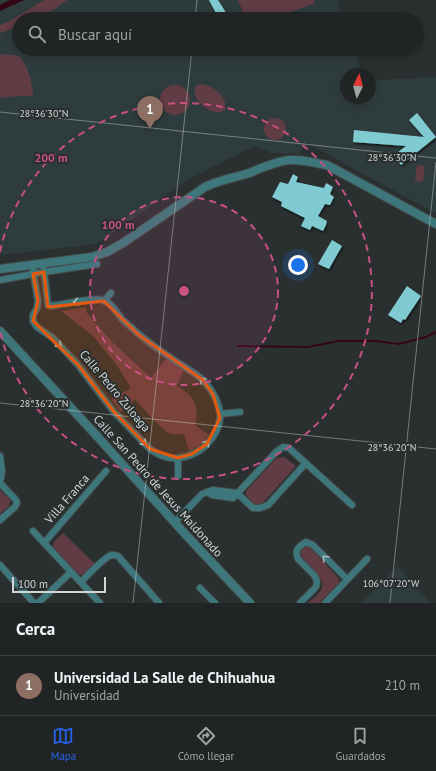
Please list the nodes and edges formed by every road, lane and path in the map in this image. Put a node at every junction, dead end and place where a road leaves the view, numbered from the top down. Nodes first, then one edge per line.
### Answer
1 (436, 224) edge
2 (97, 264) dead end
3 (32, 265) junction
4 (43, 268) junction
5 (0, 269) edge
6 (34, 274) junction
7 (0, 280) edge
8 (111, 293) dead end
9 (104, 301) junction
10 (0, 331) edge
11 (240, 412) dead end
12 (220, 414) junction
13 (0, 456) edge
14 (178, 458) junction
15 (305, 464) junction
16 (106, 471) dead end
17 (178, 476) dead end
18 (0, 484) edge
19 (237, 493) junction
20 (352, 505) dead end
21 (0, 520) edge
22 (175, 522) junction
23 (33, 531) dead end
24 (44, 543) junction
25 (366, 559) dead end
26 (0, 565) edge
27 (71, 572) junction
28 (347, 579) junction
29 (81, 582) junction
30 (200, 588) dead end
31 (34, 603) edge
32 (38, 603) edge
33 (100, 603) edge
34 (160, 603) edge
35 (215, 603) edge
36 (250, 603) edge
37 (300, 603) edge
38 (325, 603) edge

1 - 4 street
2 - 4 street
3 - 4 street
3 - 5 street
3 - 6 street, Calle Pedro Zuloaga
4 - 6 street
9 -> 4 street
6 - 7 street
6 -> 14 street, Calle Pedro Zuloaga
8 - 9 street
12 -> 9 street
10 - 22 street, Calle San Pedro de Jesus Maldonado
11 - 12 street
14 -> 12 street, Calle Pedro Zuloaga
13 - 18 street
14 - 17 street
15 - 19 street
15 - 19 street
15 - 20 street
16 - 24 street, Villa Franca
18 - 21 street
19 - 22 street
22 - 36 street, Calle San Pedro de Jesus Maldonado
23 - 24 street
24 - 27 street
25 - 28 street
26 - 31 street
27 - 29 street
27 - 32 street
28 -> 37 street
28 - 38 street
29 - 33 street
29 - 34 street
30 - 35 street

